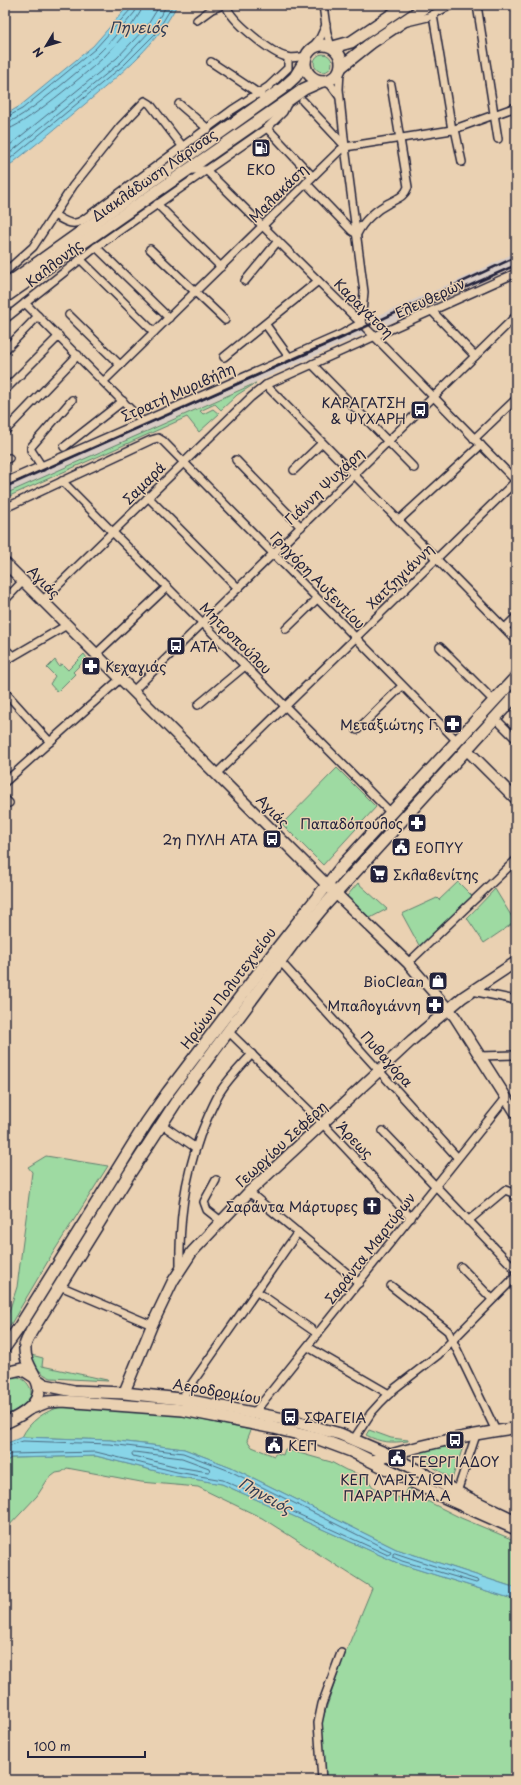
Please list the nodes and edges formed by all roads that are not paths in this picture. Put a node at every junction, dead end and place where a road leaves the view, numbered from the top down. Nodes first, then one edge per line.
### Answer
1 (224, 5) edge
2 (323, 5) edge
3 (406, 5) edge
4 (451, 5) edge
5 (477, 5) edge
6 (431, 10) edge
7 (197, 20) dead end
8 (326, 24) junction
9 (332, 47) junction
10 (307, 55) junction
11 (288, 58) junction
12 (211, 62) dead end
13 (341, 69) junction
14 (323, 81) junction
15 (391, 84) dead end
16 (263, 97) junction
17 (290, 98) junction
18 (340, 100) junction
19 (303, 101) dead end
20 (179, 104) dead end
21 (516, 107) edge
22 (494, 116) junction
23 (208, 128) junction
24 (267, 128) junction
25 (453, 130) junction
26 (400, 138) junction
27 (498, 139) dead end
28 (345, 147) junction
29 (183, 148) junction
30 (462, 162) dead end
31 (186, 170) junction
32 (206, 170) junction
33 (146, 174) junction
34 (312, 176) junction
35 (306, 183) junction
36 (132, 197) junction
37 (157, 204) junction
38 (54, 215) junction
39 (263, 226) junction
40 (357, 234) junction
41 (278, 241) junction
42 (96, 248) junction
43 (150, 249) dead end
44 (80, 259) junction
45 (221, 267) junction
46 (5, 272) edge
47 (516, 273) edge
48 (244, 281) dead end
49 (318, 281) junction
50 (5, 286) edge
51 (195, 292) junction
52 (5, 298) edge
53 (25, 303) junction
54 (432, 311) junction
55 (69, 315) dead end
56 (38, 316) junction
57 (516, 316) edge
58 (169, 318) junction
59 (5, 319) edge
60 (225, 320) dead end
61 (361, 323) junction
62 (266, 325) junction
63 (154, 332) junction
64 (59, 336) junction
65 (375, 337) junction
66 (5, 350) edge
67 (78, 355) junction
68 (475, 356) junction
69 (224, 357) dead end
70 (289, 357) junction
71 (312, 364) junction
72 (120, 365) junction
73 (104, 381) junction
74 (266, 385) junction
75 (5, 390) edge
76 (434, 397) junction
77 (516, 399) edge
78 (72, 400) dead end
79 (123, 401) junction
80 (143, 422) junction
81 (5, 431) edge
82 (474, 439) junction
83 (388, 442) junction
84 (322, 443) junction
85 (481, 445) junction
86 (64, 447) dead end
87 (236, 460) dead end
88 (183, 463) junction
89 (42, 467) junction
90 (414, 468) dead end
91 (294, 470) dead end
92 (354, 475) junction
93 (62, 481) junction
94 (516, 481) edge
95 (5, 482) edge
96 (148, 498) junction
97 (5, 508) edge
98 (399, 520) junction
99 (301, 527) junction
100 (113, 532) junction
101 (273, 554) junction
102 (436, 558) junction
103 (5, 563) edge
104 (23, 581) junction
105 (168, 587) junction
106 (238, 588) junction
107 (317, 599) junction
108 (5, 600) edge
109 (42, 601) junction
110 (516, 617) edge
111 (203, 623) junction
112 (67, 625) junction
113 (505, 628) junction
114 (286, 629) dead end
115 (355, 638) junction
116 (516, 640) edge
117 (440, 647) dead end
118 (5, 649) edge
119 (96, 654) junction
120 (13, 656) junction
121 (5, 661) edge
122 (245, 666) junction
123 (516, 677) edge
124 (120, 678) junction
125 (402, 686) junction
126 (5, 692) edge
127 (133, 692) junction
128 (516, 695) edge
129 (494, 701) junction
130 (198, 705) dead end
131 (285, 706) junction
132 (495, 718) junction
133 (357, 730) dead end
134 (516, 739) edge
135 (457, 741) junction
136 (50, 742) junction
137 (466, 749) junction
138 (216, 774) junction
139 (5, 782) edge
140 (516, 799) edge
141 (391, 813) junction
142 (516, 860) edge
143 (327, 885) junction
144 (335, 893) junction
145 (280, 961) junction
146 (516, 962) edge
147 (408, 963) junction
148 (472, 991) junction
149 (516, 1000) edge
150 (449, 1008) junction
151 (228, 1031) junction
152 (252, 1054) junction
153 (516, 1055) edge
154 (480, 1056) junction
155 (380, 1070) junction
156 (506, 1098) junction
157 (516, 1113) edge
158 (161, 1124) junction
159 (322, 1124) junction
160 (383, 1131) dead end
161 (196, 1148) junction
162 (457, 1157) junction
163 (216, 1180) dead end
164 (435, 1186) junction
165 (250, 1192) junction
166 (516, 1198) edge
167 (411, 1218) junction
168 (221, 1221) junction
169 (468, 1221) junction
170 (298, 1232) junction
171 (461, 1267) dead end
172 (180, 1268) junction
173 (516, 1270) edge
174 (516, 1276) edge
175 (359, 1283) junction
176 (60, 1286) junction
177 (391, 1286) dead end
178 (256, 1291) junction
179 (492, 1299) junction
180 (152, 1325) junction
181 (318, 1334) junction
182 (452, 1340) junction
183 (308, 1347) junction
184 (5, 1349) edge
185 (26, 1354) junction
186 (5, 1372) edge
187 (35, 1378) junction
188 (124, 1393) junction
189 (389, 1394) junction
190 (181, 1399) junction
191 (29, 1409) junction
192 (254, 1413) junction
193 (5, 1423) edge
194 (516, 1428) edge
195 (496, 1431) junction
196 (476, 1435) junction
197 (354, 1439) junction
198 (389, 1455) junction
199 (372, 1461) junction
200 (457, 1492) junction
201 (516, 1521) edge
202 (516, 1528) edge
203 (341, 1653) dead end
204 (322, 1780) edge

1 - 7 street
1 - 11 street
2 - 8 street
3 - 9 main road
4 - 6 street
5 - 22 street
6 - 13 main road
6 - 25 street
8 - 9 street
8 - 10 street
9 - 10 main road
9 - 13 main road
10 - 11 street
10 - 14 main road
10 - 16 main road, Διακλάδωση Λάρισας
11 - 16 street
12 - 16 street
13 - 14 main road
13 - 18 street
14 - 17 main road, Διακλάδωση Λάρισας
14 - 18 street
15 - 26 street
16 - 23 street
16 - 36 main road, Διακλάδωση Λάρισας
17 - 24 street, Καλλoνής
17 - 31 main road, Διακλάδωση Λάρισας
18 - 28 street
19 - 28 street
20 - 23 street
21 - 22 street
22 - 25 street
22 - 27 street
23 - 29 street
24 - 32 street, Καλλoνής
24 - 34 street
25 - 26 street
25 - 30 street
26 - 28 street
26 - 40 street
28 - 34 street, Μαλακάση
28 - 40 street
29 - 33 street
29 - 38 street
31 - 32 street
31 - 52 main road, Διακλάδωση Λάρισας
32 - 37 street, Καλλoνής
32 - 39 street, Καραγάτση
33 - 36 street
33 - 38 street
34 - 35 street, Μαλακάση
35 - 39 street, Μαλακάση
35 - 40 street
36 - 50 main road, Διακλάδωση Λάρισας
37 - 42 street, Καλλoνής
37 - 45 street
38 - 46 street
39 - 41 street, Καραγάτση
39 - 45 street, Μαλακάση
40 - 61 street
41 - 48 street
41 - 49 street, Καραγάτση
42 - 44 street, Καλλoνής
42 - 58 street
43 - 51 street
44 - 53 street, Καλλoνής
44 - 63 street
45 - 51 street, Μαλακάση
47 - 54 street, Ελευθερών
49 - 61 street, Καραγάτση
49 - 62 street
51 - 58 street, Μαλακάση
51 - 60 street
53 - 56 street
53 - 59 street, Καλλoνής
54 - 65 street, Ελευθερών
54 - 68 street
55 - 72 street
56 - 64 street
56 - 66 street
57 - 68 street, Γιάννη Ψυχάρη
58 - 63 street, Μαλακάση
61 - 65 street, Καραγάτση
61 - 70 street, Στρατή Μυριβήλη
62 - 69 street
62 - 70 street
63 - 72 street, Μαλακάση
64 - 67 street
64 - 75 street
65 - 71 street, Ελευθερών
65 - 76 street, Καραγάτση
67 - 73 street
67 - 81 street
68 - 76 street, Γιάννη Ψυχάρη
70 - 80 street, Στρατή Μυριβήλη
71 - 74 street, Ελευθερών
71 - 83 street
72 - 73 street, Μαλακάση
73 - 79 street
74 - 84 street
74 - 88 street, Σαμαρά
76 - 82 street, Καραγάτση
76 - 83 street, Γιάννη Ψυχάρη
77 - 82 street
78 - 89 street
79 - 80 street
79 - 86 street
80 - 89 street, Στρατή Μυριβήλη
82 - 85 street, Καραγάτση
83 - 90 street
83 - 92 street, Γιάννη Ψυχάρη
84 - 91 street
84 - 92 street
85 - 94 street, Καραγάτση
85 - 98 street
87 - 99 street
88 - 93 street, Γρηγόρη Αυξεντίου
88 - 96 street, Σαμαρά
88 - 101 street, Γρηγόρη Αυξεντίου
89 - 95 street, Στρατή Μυριβήλη
92 - 98 street
92 - 99 street, Γιάννη Ψυχάρη
93 - 97 street
93 - 100 street, Μητροπούλου
94 - 102 street, Χατζηγιάννη
96 - 100 street, Σαμαρά
96 - 106 street
98 - 102 street
99 - 101 street, Γιάννη Ψυχάρη
100 - 105 street, Μητροπούλου
100 - 109 street, Σαμαρά
101 - 106 street, Γιάννη Ψυχάρη
101 - 107 street, Γρηγόρη Αυξεντίου
102 - 113 street
102 - 115 street, Χατζηγιάννη
103 - 104 main road, Αγιάς
104 - 108 street
104 - 109 main road, Αγιάς
105 - 111 street, Μητροπούλου
105 - 119 street
106 - 111 street, Γιάννη Ψυχάρη
107 - 114 street
107 - 115 street, Γρηγόρη Αυξεντίου
109 - 112 main road, Αγιάς
110 - 113 street
111 - 122 street, Μητροπούλου
111 - 127 street, Γιάννη Ψυχάρη
112 - 119 main road, Αγιάς
112 - 120 street
113 - 116 street
115 - 125 street, Γρηγόρη Αυξεντίου
115 - 131 street, Χατζηγιάννη
117 - 129 street
118 - 120 street
119 - 124 main road, Αγιάς
120 - 121 street
122 - 130 street
122 - 131 street, Μητροπούλου
123 - 129 main road, Ηρώων Πολυτεχνείου
124 - 127 main road, Αγιάς
124 - 136 street
125 - 133 street
125 - 135 street, Γρηγόρη Αυξεντίου
126 - 136 street
127 - 138 main road, Αγιάς
128 - 132 main road, Ηρώων Πολυτεχνείου
129 - 135 main road, Ηρώων Πολυτεχνείου
131 - 138 street, Χατζηγιάννη
131 - 141 street, Μητροπούλου
132 - 134 street
132 - 137 main road, Ηρώων Πολυτεχνείου
135 - 141 main road, Ηρώων Πολυτεχνείου
136 - 139 street
137 - 140 main road
137 - 144 main road, Ηρώων Πολυτεχνείου
138 - 143 main road, Αγιάς
141 - 143 main road, Ηρώων Πολυτεχνείου
142 - 147 street
143 - 144 main road, Αγιάς
143 - 184 main road, Ηρώων Πολυτεχνείου
144 - 145 main road, Ηρώων Πολυτεχνείου
144 - 147 main road, Αγιάς
145 - 151 main road, Ηρώων Πολυτεχνείου
145 - 155 street, Πυθαγόρα
146 - 148 main road, Γεωργίου Σεφέρη
147 - 150 main road, Αγιάς
148 - 149 street
148 - 150 main road, Γεωργίου Σεφέρη
150 - 154 main road, Αγιάς
150 - 155 main road, Γεωργίου Σεφέρη
151 - 152 street, Άρεως
151 - 158 main road, Ηρώων Πολυτεχνείου
152 - 159 street, Άρεως
152 - 161 street
153 - 154 street
154 - 156 main road, Αγιάς
155 - 159 main road, Γεωργίου Σεφέρη
155 - 162 street, Πυθαγόρα
156 - 157 main road, Αγιάς
156 - 162 street, Σαράντα Μαρτύρων
158 - 161 street
158 - 176 main road, Ηρώων Πολυτεχνείου
159 - 165 main road, Γεωργίου Σεφέρη
159 - 167 street, Άρεως
160 - 164 street
161 - 172 street
162 - 164 street, Σαράντα Μαρτύρων
163 - 168 street
164 - 167 street, Σαράντα Μαρτύρων
164 - 169 street
165 - 168 main road, Γεωργίου Σεφέρη
165 - 170 street
166 - 169 street
167 - 175 street, Σαράντα Μαρτύρων
168 - 172 main road, Γεωργίου Σεφέρη
169 - 173 street
170 - 175 street
170 - 178 street
171 - 179 street
172 - 180 main road, Γεωργίου Σεφέρη
174 - 179 street
175 - 181 street, Σαράντα Μαρτύρων
176 - 180 street
176 - 185 main road, Ηρώων Πολυτεχνείου
177 - 182 street
178 - 181 street
178 - 190 street
179 - 182 street
180 - 188 main road, Γεωργίου Σεφέρη
181 - 183 street, Σαράντα Μαρτύρων
182 - 189 street
182 - 195 street
183 - 189 street
183 - 192 street, Σαράντα Μαρτύρων
184 - 185 main road
185 - 187 main road
186 - 187 main road, Αεροδρομίου
187 - 188 main road, Αεροδρομίου
187 - 191 main road
188 - 190 main road, Αεροδρομίου
189 - 197 street
190 - 192 main road, Αεροδρομίου
191 - 193 main road, Αεροδρομίου
191 - 199 main road, Αεροδρομίου
192 - 197 main road, Αεροδρομίου
194 - 195 main road
195 - 196 main road
196 - 198 main road
196 - 200 street
197 - 198 main road, Αεροδρομίου
198 - 199 main road
198 - 200 main road, Αεροδρομίου
199 - 202 main road, Αεροδρομίου
200 - 201 main road, Αεροδρομίου
203 - 204 street

